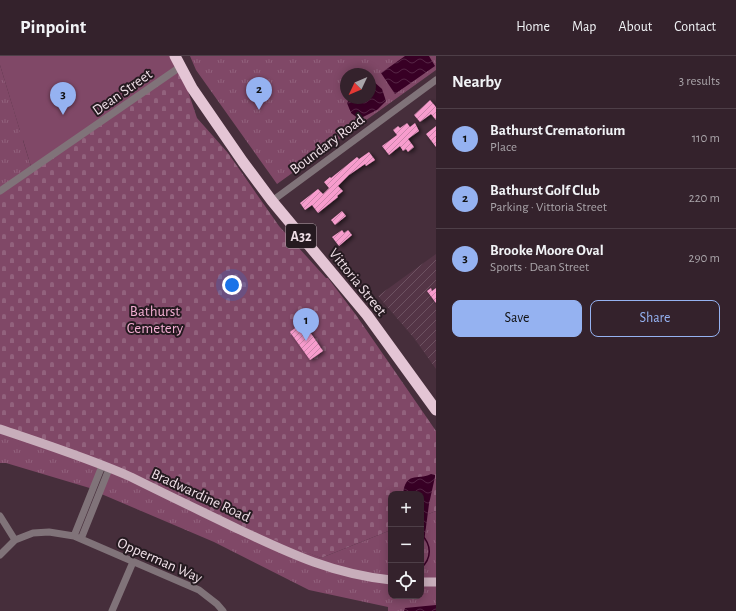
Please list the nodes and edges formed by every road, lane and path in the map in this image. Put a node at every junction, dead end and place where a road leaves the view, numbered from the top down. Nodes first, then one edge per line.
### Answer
1 (174, 56) edge
2 (180, 67) junction
3 (435, 82) edge
4 (0, 191) edge
5 (272, 201) junction
6 (436, 410) edge
7 (0, 430) edge
8 (106, 467) junction
9 (0, 516) edge
10 (74, 536) junction
11 (81, 539) junction
12 (15, 540) junction
13 (0, 555) edge
14 (133, 562) junction
15 (388, 580) edge
16 (424, 582) edge
17 (436, 582) edge
18 (112, 611) edge
19 (224, 611) edge

1 - 2 highway, Vittoria Street / A32
2 - 4 street, Dean Street
2 - 5 highway, Vittoria Street / A32
3 - 5 street, Boundary Road
5 - 6 highway, Vittoria Street / A32
7 - 8 main road, Bradwardine Road
8 - 10 street
8 - 11 street
8 - 15 main road, Bradwardine Road
9 - 12 street
10 - 11 street, Opperman Way
10 - 12 street, Opperman Way
11 - 14 street, Opperman Way
12 - 13 street
14 - 18 street
14 - 19 street, Opperman Way
16 - 17 main road

